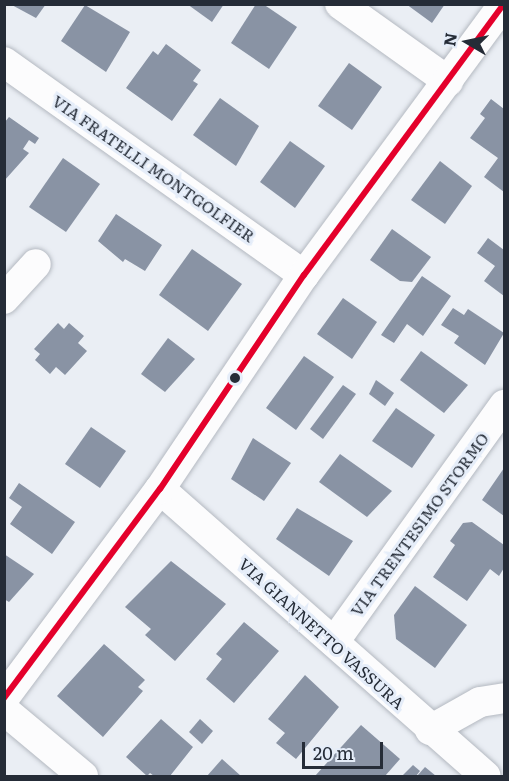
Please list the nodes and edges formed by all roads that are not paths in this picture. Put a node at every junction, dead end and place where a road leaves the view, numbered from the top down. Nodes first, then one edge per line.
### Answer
1 (340, 4) edge
2 (504, 4) edge
3 (4, 62) edge
4 (448, 81) junction
5 (36, 264) dead end
6 (304, 275) junction
7 (4, 299) edge
8 (504, 405) edge
9 (160, 489) junction
10 (334, 642) junction
11 (4, 698) edge
12 (504, 698) edge
13 (4, 710) edge
14 (430, 730) junction
15 (83, 777) edge
16 (485, 777) edge

1 - 4 street
2 - 4 street
3 - 6 street, VIA FRATELLI MONTGOLFIER
4 - 6 street
5 - 7 street
6 - 9 street
8 - 10 street, VIA TRENTESIMO STORMO
9 - 10 street, VIA GIANNETTO VASSURA
9 - 11 street
10 - 14 street, VIA GIANNETTO VASSURA
12 - 14 street
13 - 15 street
14 - 16 street, VIA GIANNETTO VASSURA

